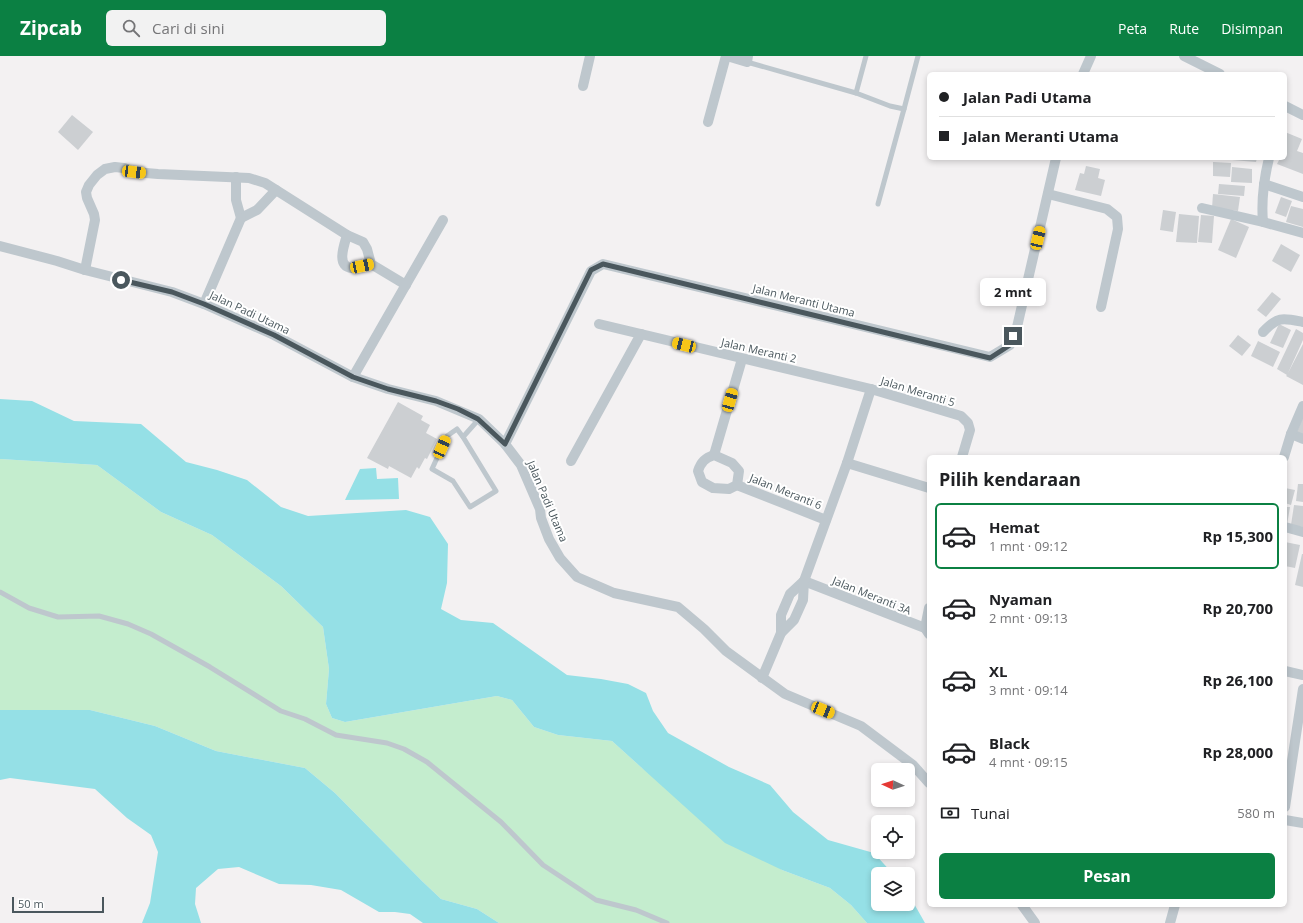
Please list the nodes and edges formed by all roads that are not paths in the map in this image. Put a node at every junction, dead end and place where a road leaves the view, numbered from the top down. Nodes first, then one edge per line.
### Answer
1 (590, 56) edge
2 (726, 56) edge
3 (866, 56) edge
4 (918, 56) edge
5 (1090, 56) edge
6 (1184, 56) edge
7 (748, 59) edge
8 (1084, 72) edge
9 (1216, 72) edge
10 (583, 86) dead end
11 (856, 93) junction
12 (1287, 107) edge
13 (904, 109) junction
14 (1303, 115) edge
15 (708, 122) dead end
16 (1056, 160) edge
17 (1268, 160) edge
18 (236, 178) junction
19 (1264, 184) junction
20 (276, 190) junction
21 (1048, 194) junction
22 (1303, 198) edge
23 (878, 204) dead end
24 (1202, 208) dead end
25 (241, 218) junction
26 (443, 220) dead end
27 (1264, 222) junction
28 (1303, 233) edge
29 (347, 235) junction
30 (0, 246) edge
31 (371, 264) junction
32 (85, 270) junction
33 (406, 285) junction
34 (204, 304) junction
35 (1101, 307) dead end
36 (1303, 322) edge
37 (600, 324) dead end
38 (1263, 332) dead end
39 (641, 334) junction
40 (742, 358) junction
41 (353, 377) junction
42 (871, 390) junction
43 (1303, 406) edge
44 (478, 419) junction
45 (1291, 434) junction
46 (463, 437) junction
47 (1303, 439) edge
48 (505, 444) junction
49 (963, 455) edge
50 (1285, 455) edge
51 (714, 456) junction
52 (571, 461) dead end
53 (847, 463) junction
54 (737, 484) junction
55 (927, 487) edge
56 (826, 520) junction
57 (1287, 528) edge
58 (1303, 532) edge
59 (804, 580) junction
60 (0, 592) edge
61 (927, 631) edge
62 (781, 633) junction
63 (1287, 671) edge
64 (1303, 675) edge
65 (762, 678) junction
66 (1303, 689) edge
67 (927, 781) edge
68 (1287, 794) edge
69 (1287, 820) edge
70 (1303, 823) edge
71 (1023, 907) edge
72 (1174, 907) edge
73 (667, 923) edge
74 (1035, 923) edge
75 (1170, 923) edge

1 - 10 street
2 - 7 street
2 - 15 street
3 - 11 lane
4 - 13 lane
5 - 8 street
6 - 9 street
7 - 11 lane
11 - 13 lane
12 - 14 street
13 - 23 lane
16 - 21 street, Jalan Meranti Utama
17 - 19 street
18 - 20 street
18 - 25 street
18 - 32 street
19 - 22 street
19 - 27 street
20 - 25 street
20 - 29 street
21 - 35 street
21 - 48 street, Jalan Meranti Utama
24 - 27 street
25 - 34 street
26 - 33 street
27 - 28 street
29 - 31 street
29 - 31 street
30 - 32 street, Jalan Padi Utama
31 - 33 street
32 - 34 street, Jalan Padi Utama
33 - 41 street
34 - 41 street, Jalan Padi Utama
36 - 38 street
37 - 39 street, Jalan Meranti 2
39 - 40 street, Jalan Meranti 2
39 - 52 street
40 - 42 street, Jalan Meranti 2
40 - 51 street
41 - 44 street, Jalan Padi Utama
42 - 49 street, Jalan Meranti 5
42 - 53 street
43 - 45 street
44 - 46 lane
44 - 48 street, Jalan Padi Utama
45 - 47 street
45 - 50 street
46 - 46 lane
48 - 65 street, Jalan Padi Utama
51 - 54 street, Jalan Meranti 6
51 - 54 street, Jalan Meranti 6
53 - 55 street
53 - 56 street
54 - 56 street, Jalan Meranti 6
56 - 59 street
57 - 58 street
59 - 61 street, Jalan Meranti 3A
59 - 62 street
59 - 62 street
60 - 73 lane
62 - 65 street
63 - 64 street
65 - 67 street, Jalan Padi Utama
66 - 68 street
69 - 70 street
71 - 74 street
72 - 75 street

